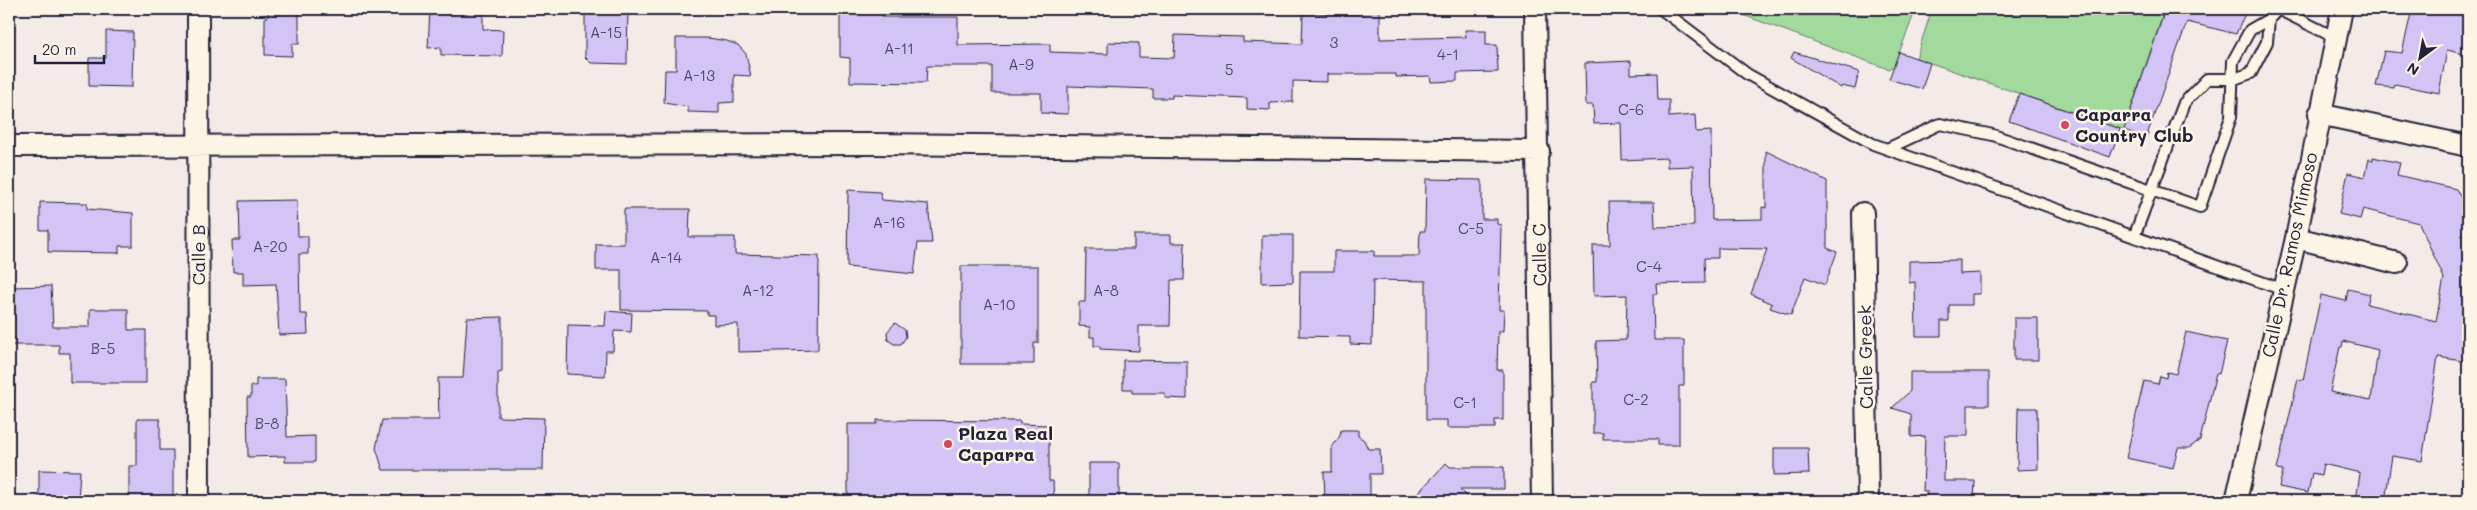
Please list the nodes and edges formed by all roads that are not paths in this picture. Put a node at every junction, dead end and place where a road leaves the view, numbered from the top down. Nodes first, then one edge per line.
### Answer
1 (198, 9) edge
2 (1535, 9) edge
3 (1661, 9) edge
4 (2278, 9) edge
5 (2342, 9) edge
6 (2269, 19) junction
7 (2336, 38) junction
8 (2234, 79) junction
9 (2320, 114) junction
10 (9, 146) edge
11 (2468, 146) edge
12 (199, 147) junction
13 (1887, 149) junction
14 (1539, 150) junction
15 (2151, 190) junction
16 (1863, 213) dead end
17 (2134, 237) junction
18 (2296, 238) junction
19 (2397, 263) dead end
20 (2284, 290) junction
21 (199, 501) edge
22 (1542, 501) edge
23 (1868, 501) edge
24 (2236, 501) edge

1 - 12 street, Calle B
2 - 14 street, Calle C
3 - 13 lane
4 - 6 lane
4 - 7 lane
5 - 7 street, Calle Dr. Ramos Mimoso
6 - 8 lane
6 - 8 lane
7 - 9 street, Calle Dr. Ramos Mimoso
8 - 15 lane
8 - 15 lane
9 - 11 street
9 - 18 street, Calle Dr. Ramos Mimoso
10 - 12 street
12 - 14 street
12 - 21 street, Calle B
13 - 15 lane
13 - 17 lane
14 - 22 street, Calle C
15 - 17 lane
16 - 23 street, Calle Greek
17 - 20 lane
18 - 19 street
18 - 20 street, Calle Dr. Ramos Mimoso
20 - 24 street, Calle Dr. Ramos Mimoso

